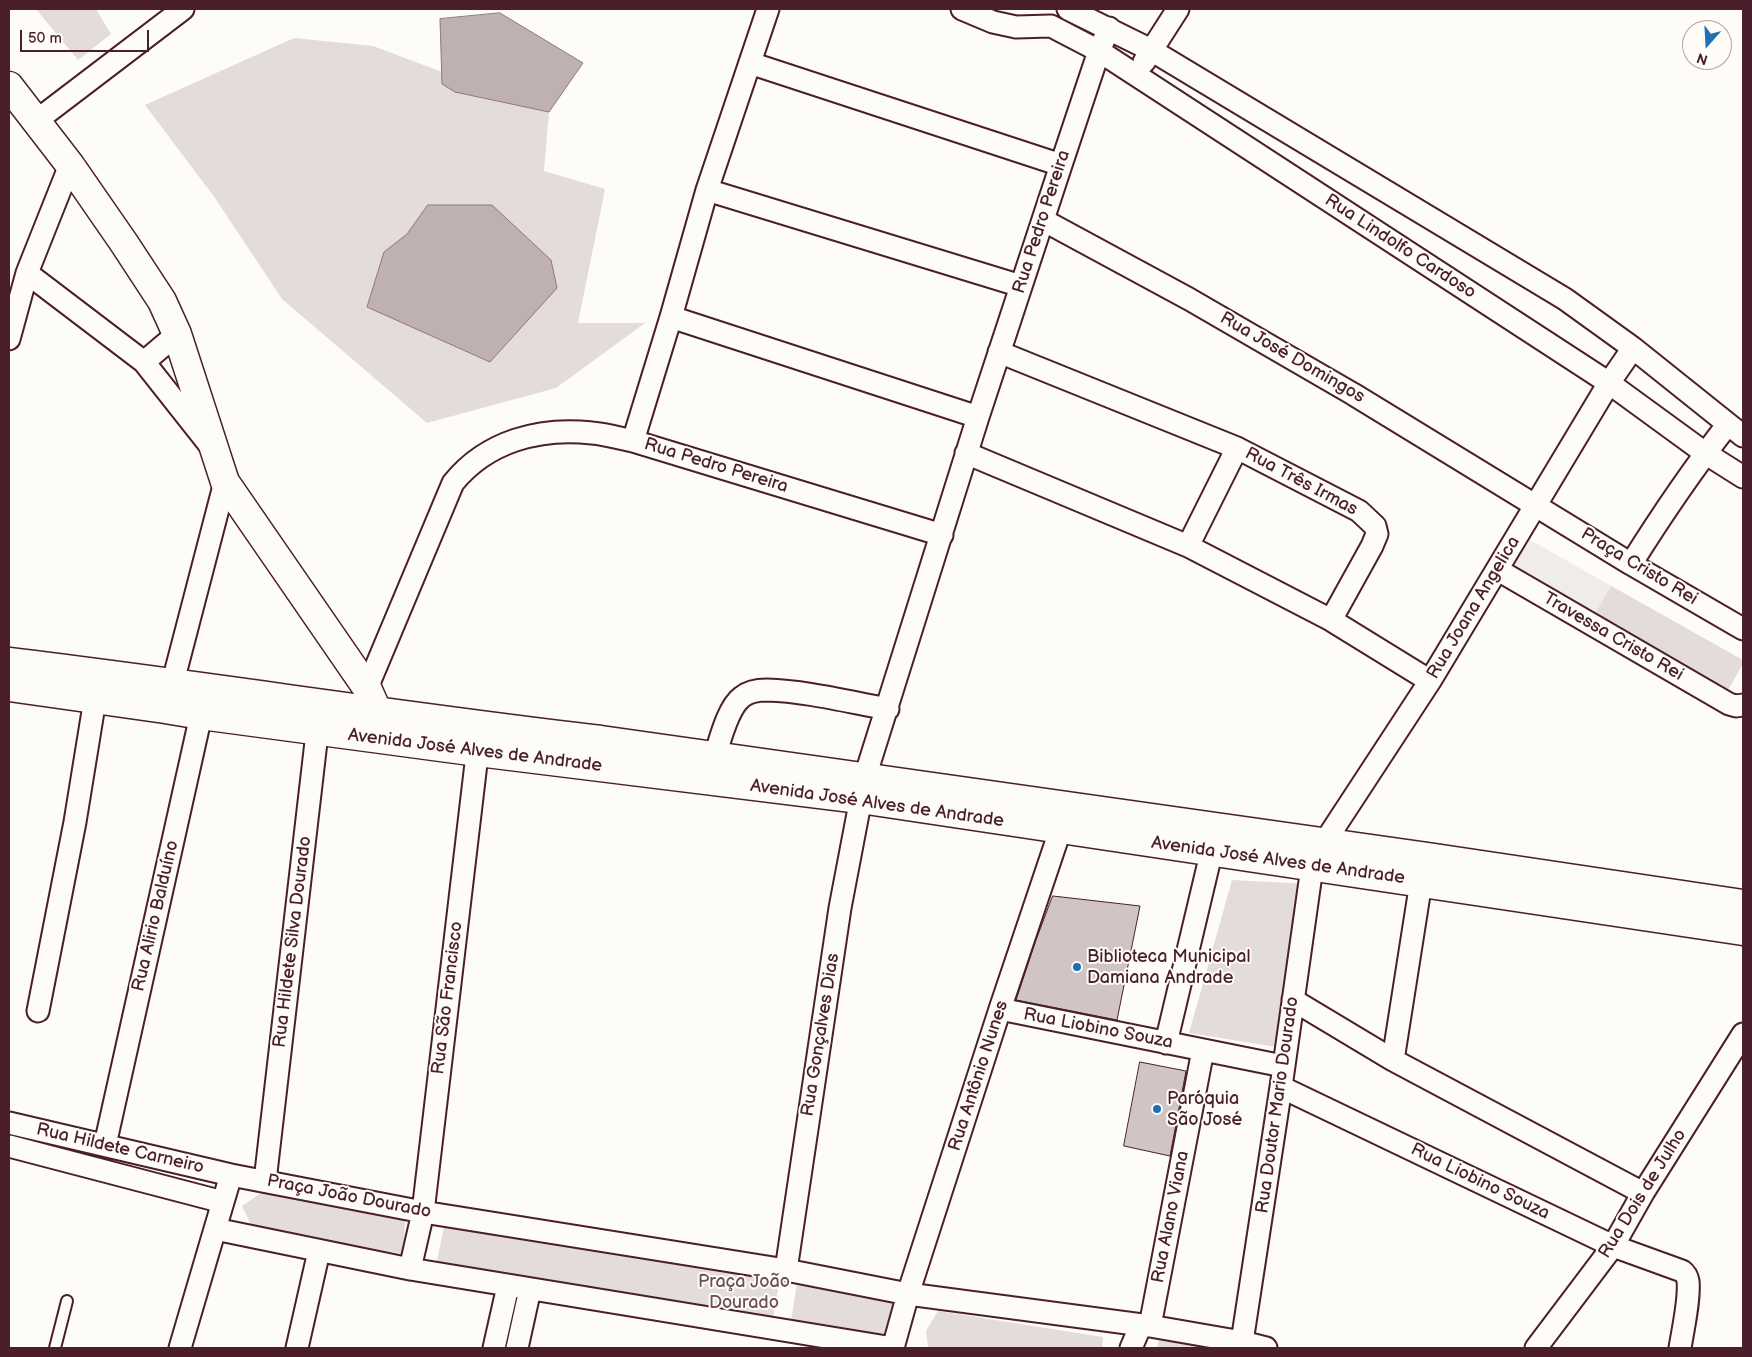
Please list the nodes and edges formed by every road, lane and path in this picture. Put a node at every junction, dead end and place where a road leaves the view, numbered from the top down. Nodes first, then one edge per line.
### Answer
1 (182, 9) edge
2 (768, 9) edge
3 (962, 9) edge
4 (1068, 9) edge
5 (1178, 9) edge
6 (1055, 17) edge
7 (1109, 28) junction
8 (1151, 50) junction
9 (1099, 51) junction
10 (750, 63) junction
11 (1135, 74) junction
12 (9, 86) edge
13 (36, 121) junction
14 (70, 165) junction
15 (1060, 165) junction
16 (707, 190) junction
17 (1043, 220) junction
18 (27, 273) junction
19 (1021, 286) junction
20 (671, 317) junction
21 (177, 334) junction
22 (9, 339) edge
23 (1633, 348) junction
24 (1000, 352) junction
25 (144, 362) junction
26 (1608, 383) junction
27 (978, 417) junction
28 (1735, 430) edge
29 (633, 441) junction
30 (1237, 448) junction
31 (216, 452) junction
32 (966, 452) junction
33 (1706, 453) junction
34 (1743, 477) edge
35 (225, 482) junction
36 (1536, 505) junction
37 (942, 535) junction
38 (1188, 546) junction
39 (1631, 564) junction
40 (1498, 570) junction
41 (1331, 620) junction
42 (1743, 629) edge
43 (9, 662) edge
44 (1430, 681) junction
45 (185, 684) junction
46 (9, 687) edge
47 (95, 699) junction
48 (373, 700) junction
49 (320, 703) junction
50 (1736, 704) edge
51 (166, 709) junction
52 (888, 709) junction
53 (201, 716) junction
54 (481, 726) junction
55 (317, 731) junction
56 (388, 740) junction
57 (478, 752) junction
58 (715, 756) junction
59 (863, 788) junction
60 (1065, 818) junction
61 (1214, 840) junction
62 (1324, 843) junction
63 (1312, 867) junction
64 (1421, 882) junction
65 (1743, 904) edge
66 (1743, 931) edge
67 (1293, 1000) junction
68 (1000, 1009) junction
69 (38, 1011) dead end
70 (1743, 1034) edge
71 (1166, 1043) junction
72 (1202, 1050) junction
73 (1393, 1060) junction
74 (1283, 1066) junction
75 (1281, 1087) junction
76 (9, 1122) edge
77 (36, 1129) junction
78 (105, 1145) junction
79 (18, 1149) edge
80 (231, 1175) junction
81 (265, 1181) junction
82 (1643, 1192) junction
83 (223, 1202) junction
84 (422, 1212) junction
85 (215, 1229) junction
86 (1613, 1246) junction
87 (319, 1252) junction
88 (410, 1269) junction
89 (786, 1270) junction
90 (508, 1286) junction
91 (530, 1289) junction
92 (908, 1294) junction
93 (67, 1301) dead end
94 (1145, 1326) junction
95 (1242, 1342) junction
96 (868, 1346) edge
97 (54, 1348) edge
98 (180, 1348) edge
99 (297, 1348) edge
100 (494, 1348) edge
101 (517, 1348) edge
102 (893, 1348) edge
103 (1131, 1348) edge
104 (1266, 1348) edge
105 (1536, 1348) edge
106 (1680, 1348) edge

1 - 13 street
2 - 10 street, Rua Pedro Pereira
3 - 6 street
4 - 7 street
5 - 8 street
6 - 9 street, Rua Lindolfo Cardoso
7 - 8 street
7 - 9 street, Rua Pedro Pereira
8 - 11 street
8 - 23 street
9 - 11 street, Rua Lindolfo Cardoso
9 - 15 street, Rua Pedro Pereira
10 - 15 street
10 - 16 street, Rua Pedro Pereira
11 - 26 street, Rua Lindolfo Cardoso
12 - 13 main road
13 - 14 main road
14 - 18 street
14 - 21 main road
15 - 17 street, Rua Pedro Pereira
16 - 19 street
16 - 20 street, Rua Pedro Pereira
17 - 19 street, Rua Pedro Pereira
17 - 36 street, Rua José Domingos
18 - 22 street
18 - 25 street
19 - 24 street, Rua Pedro Pereira
20 - 27 street
20 - 29 street, Rua Pedro Pereira
21 - 25 street
21 - 31 main road
23 - 26 street, Rua Joana Angelica
23 - 28 street
24 - 27 street, Rua Pedro Pereira
24 - 30 street, Rua Três Irmas
25 - 31 street
26 - 33 street, Rua Lindolfo Cardoso
26 - 36 street, Rua Joana Angelica
27 - 32 street, Rua Pedro Pereira
28 - 33 street
29 - 37 street, Rua Pedro Pereira
29 - 48 street, Rua Pedro Pereira
30 - 38 street, Rua Três Irmas
30 - 41 street, Rua Três Irmas
31 - 35 main road
32 - 37 street, Rua Pedro Pereira
32 - 38 street
33 - 34 street, Rua Lindolfo Cardoso
33 - 39 street
35 - 45 street
35 - 48 main road
36 - 39 street, Praça Cristo Rei
36 - 40 street, Rua Joana Angelica
37 - 52 street, Rua Pedro Pereira
38 - 41 street
39 - 42 street, Praça Cristo Rei
40 - 44 street, Rua Joana Angelica
40 - 50 street, Travessa Cristo Rei
41 - 44 street
43 - 45 main road, Avenida José Alves de Andrade
44 - 62 street, Rua Joana Angelica
45 - 49 main road, Avenida José Alves de Andrade
45 - 51 street
45 - 53 street, Rua Alirio Balduíno
46 - 47 main road, Avenida José Alves de Andrade
47 - 51 main road, Avenida José Alves de Andrade
47 - 69 street
48 - 49 main road, Avenida José Alves de Andrade
48 - 54 main road, Avenida José Alves de Andrade
48 - 56 main road
49 - 55 street, Rua Hildete Silva Dourado
51 - 53 main road, Avenida José Alves de Andrade
52 - 58 street
52 - 59 street, Rua Pedro Pereira
53 - 55 main road, Avenida José Alves de Andrade
53 - 78 street, Rua Alirio Balduíno
54 - 57 street, Rua São Francisco
54 - 58 main road, Avenida José Alves de Andrade
55 - 56 main road, Avenida José Alves de Andrade
55 - 81 street, Rua Hildete Silva Dourado
56 - 57 main road, Avenida José Alves de Andrade
57 - 59 main road, Avenida José Alves de Andrade
57 - 84 street, Rua São Francisco
58 - 59 main road, Avenida José Alves de Andrade
59 - 60 main road, Avenida José Alves de Andrade
59 - 89 street, Rua Gonçalves Dias
60 - 61 main road, Avenida José Alves de Andrade
60 - 68 street, Rua Antônio Nunes
61 - 62 main road, Avenida José Alves de Andrade
61 - 63 main road, Avenida José Alves de Andrade
61 - 71 street
62 - 63 street, Rua Joana Angelica
62 - 65 main road, Avenida José Alves de Andrade
63 - 64 main road, Avenida José Alves de Andrade
63 - 67 street, Rua Doutor Mario Dourado
64 - 66 main road, Avenida José Alves de Andrade
64 - 73 street
67 - 73 street
67 - 74 street, Rua Doutor Mario Dourado
68 - 71 street, Rua Liobino Souza
68 - 92 street, Rua Antônio Nunes
70 - 82 street, Rua Dois de Julho
71 - 72 street, Rua Liobino Souza
72 - 74 street, Rua Liobino Souza
72 - 94 street, Rua Alano Viana
73 - 82 street
74 - 75 street, Rua Doutor Mario Dourado
75 - 86 street, Rua Liobino Souza
75 - 95 street, Rua Doutor Mario Dourado
76 - 77 street, Rua Hildete Carneiro
77 - 78 street, Rua Hildete Carneiro
77 - 79 street
78 - 80 street, Rua Hildete Carneiro
79 - 83 street, Rua Hildete Carneiro
80 - 81 street, Praça João Dourado
80 - 83 street
81 - 84 street, Praça João Dourado
82 - 86 street, Rua Dois de Julho
83 - 85 street
84 - 88 street, Rua São Francisco
84 - 89 street, Praça João Dourado
85 - 87 street
85 - 98 street
86 - 105 street, Rua Dois de Julho
86 - 106 street, Rua Liobino Souza
87 - 88 street
87 - 99 street
88 - 90 street
89 - 92 street, Praça João Dourado
90 - 91 street
90 - 100 street
91 - 96 street
91 - 101 street
92 - 94 street, Praça João Dourado
92 - 102 street, Rua Antônio Nunes
93 - 97 lane
94 - 95 street, Praça João Dourado
94 - 103 street, Rua Alano Viana
95 - 104 street, Praça João Dourado
96 - 102 street

